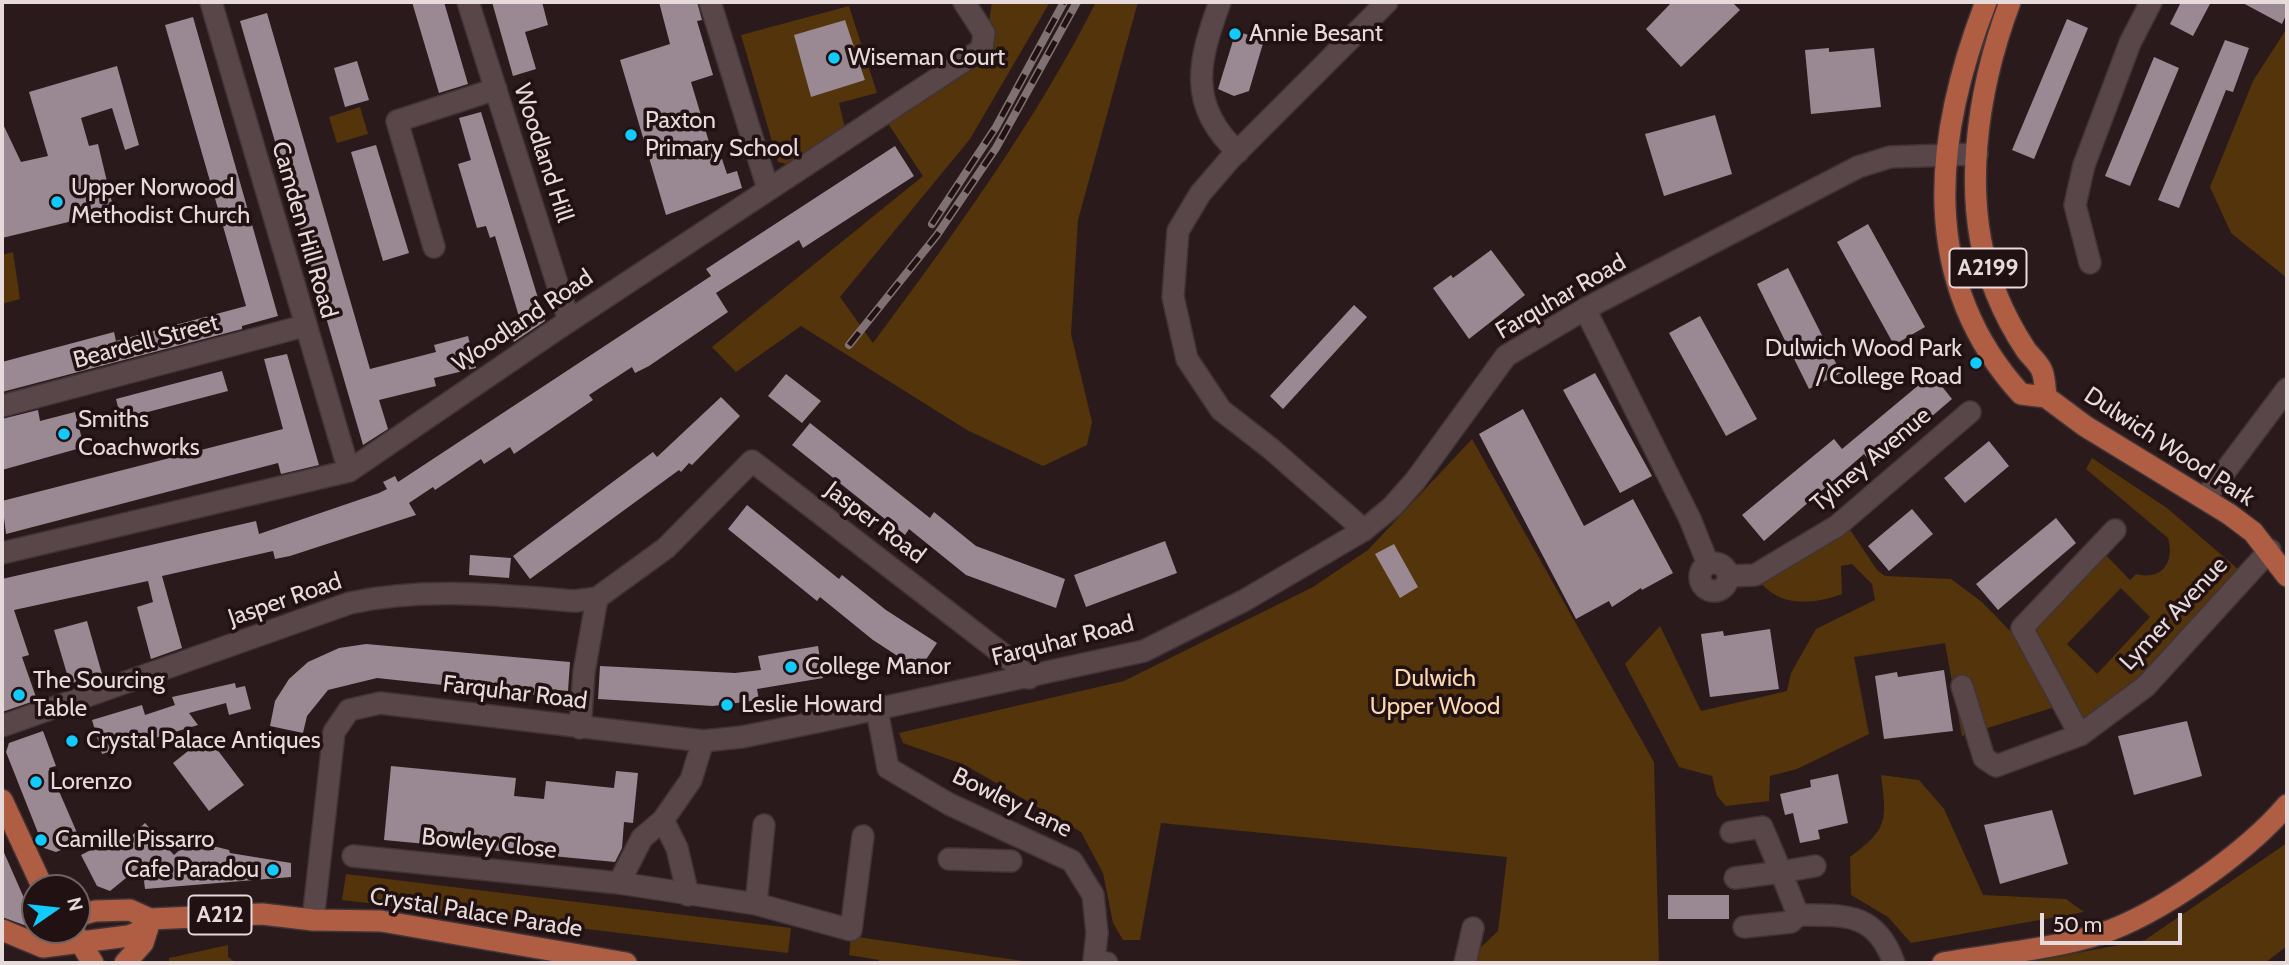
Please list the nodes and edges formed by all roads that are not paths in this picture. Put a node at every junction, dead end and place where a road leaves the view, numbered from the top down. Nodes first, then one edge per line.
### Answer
1 (211, 2) edge
2 (468, 2) edge
3 (710, 2) edge
4 (964, 2) edge
5 (1220, 2) edge
6 (1387, 2) edge
7 (1986, 2) edge
8 (2010, 2) edge
9 (2151, 2) edge
10 (496, 89) junction
11 (1238, 152) junction
12 (1945, 153) junction
13 (1977, 154) junction
14 (768, 189) junction
15 (434, 247) dead end
16 (2090, 263) dead end
17 (1586, 309) junction
18 (569, 321) junction
19 (304, 326) junction
20 (2286, 392) edge
21 (2046, 397) junction
22 (2, 406) edge
23 (1970, 412) dead end
24 (348, 471) junction
25 (2204, 498) junction
26 (1364, 530) junction
27 (2115, 530) dead end
28 (2270, 550) junction
29 (2, 553) edge
30 (2287, 576) edge
31 (597, 598) junction
32 (1029, 678) junction
33 (1962, 686) dead end
34 (877, 710) junction
35 (2, 726) edge
36 (580, 728) junction
37 (2080, 735) junction
38 (703, 741) junction
39 (2, 800) edge
40 (2287, 805) edge
41 (663, 820) junction
42 (984, 820) junction
43 (764, 825) dead end
44 (1731, 832) dead end
45 (863, 836) dead end
46 (353, 856) dead end
47 (949, 859) dead end
48 (980, 859) junction
49 (1010, 861) dead end
50 (1815, 866) dead end
51 (1781, 872) junction
52 (36, 874) edge
53 (1735, 878) dead end
54 (619, 883) junction
55 (688, 895) junction
56 (756, 904) junction
57 (91, 912) edge
58 (1798, 915) junction
59 (150, 919) junction
60 (313, 920) junction
61 (1744, 927) dead end
62 (1473, 928) dead end
63 (2, 930) edge
64 (91, 935) edge
65 (21, 938) edge
66 (36, 944) edge
67 (52, 944) edge
68 (82, 944) edge
69 (1100, 962) edge
70 (93, 963) edge
71 (124, 963) edge
72 (626, 963) edge
73 (1465, 963) edge
74 (1894, 963) edge
75 (1943, 963) edge

1 - 19 street, Camden Hill Road
2 - 10 street, Woodland Hill
3 - 14 street
4 - 14 street, Woodland Road
5 - 11 street
6 - 11 street
7 - 12 main road, Dulwich Wood Park / A2199
8 - 13 main road, Dulwich Wood Park / A2199
9 - 16 street
10 - 15 street
10 - 18 street, Woodland Hill
11 - 26 street
12 - 13 street, Farquhar Road
12 - 17 street, Farquhar Road
12 - 21 main road, Dulwich Wood Park / A2199
13 - 21 main road, Dulwich Wood Park / A2199
14 - 18 street, Woodland Road
17 - 23 street, Tylney Avenue
17 - 26 street, Farquhar Road
18 - 24 street, Woodland Road
19 - 22 street, Beardell Street
19 - 24 street, Camden Hill Road
20 - 25 street
21 - 25 main road, Dulwich Wood Park / A2199
24 - 29 street, Woodland Road
25 - 28 main road, Dulwich Wood Park / A2199
26 - 32 street, Farquhar Road
27 - 37 street
28 - 30 main road, Dulwich Wood Park / A2199
28 - 37 street, Lymer Avenue
31 - 32 street, Jasper Road
31 - 35 street, Jasper Road
31 - 36 street
32 - 34 street, Farquhar Road
33 - 37 street, Lymer Avenue
34 - 38 street, Farquhar Road
34 - 42 street, Bowley Lane
36 - 38 street, Farquhar Road
36 - 60 street, Farquhar Road
38 - 41 street
39 - 52 main road
40 - 75 main road
41 - 54 street
41 - 55 street
42 - 48 street
42 - 69 street, Bowley Lane
43 - 56 street
44 - 51 street
45 - 56 street, Bowley Close
46 - 54 street, Bowley Close
47 - 48 street
48 - 49 street
50 - 51 street
51 - 53 street
51 - 58 street
54 - 55 street, Bowley Close
55 - 56 street, Bowley Close
57 - 59 main road, Crystal Palace Parade / A212
58 - 61 street
58 - 74 street
59 - 60 main road, Crystal Palace Parade / A212
59 - 64 main road, Crystal Palace Parade / A212
59 - 71 main road
60 - 72 main road, Crystal Palace Parade / A212
62 - 73 street
63 - 65 main road, A212
66 - 67 main road, A212
68 - 70 main road

